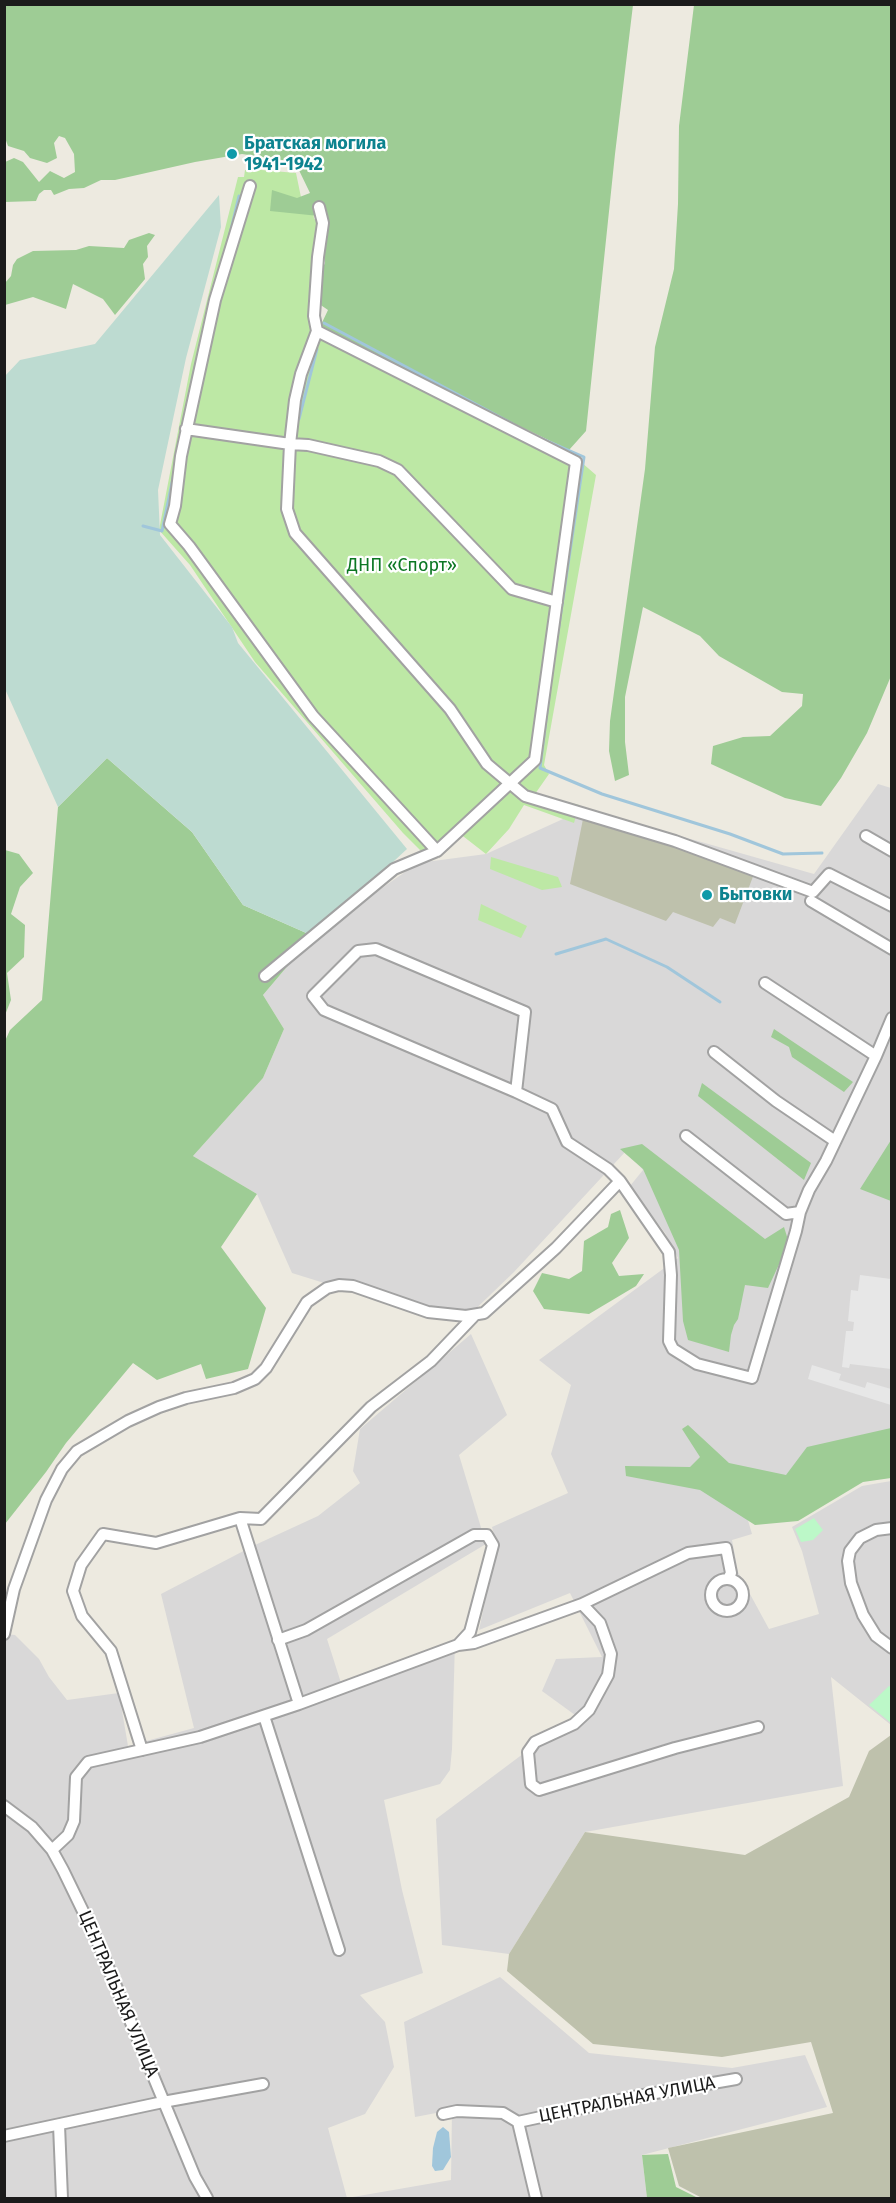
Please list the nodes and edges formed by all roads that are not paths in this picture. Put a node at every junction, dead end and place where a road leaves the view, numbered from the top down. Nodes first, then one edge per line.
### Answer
1 (250, 186) dead end
2 (319, 207) dead end
3 (318, 331) junction
4 (186, 429) junction
5 (290, 444) junction
6 (557, 602) junction
7 (509, 782) junction
8 (866, 836) dead end
9 (437, 850) junction
10 (891, 851) edge
11 (811, 901) dead end
12 (891, 906) edge
13 (891, 949) edge
14 (265, 976) dead end
15 (765, 983) dead end
16 (891, 1018) edge
17 (714, 1052) dead end
18 (876, 1056) junction
19 (516, 1092) junction
20 (686, 1136) dead end
21 (835, 1141) junction
22 (620, 1181) junction
23 (800, 1212) junction
24 (474, 1316) junction
25 (240, 1518) junction
26 (891, 1528) edge
27 (728, 1579) dead end
28 (582, 1604) junction
29 (4, 1634) edge
30 (278, 1640) junction
31 (458, 1645) junction
32 (891, 1648) edge
33 (299, 1704) junction
34 (264, 1716) junction
35 (758, 1726) dead end
36 (142, 1750) junction
37 (4, 1806) edge
38 (52, 1850) junction
39 (339, 1950) dead end
40 (736, 2079) dead end
41 (264, 2084) dead end
42 (163, 2102) junction
43 (443, 2114) dead end
44 (518, 2122) junction
45 (59, 2125) junction
46 (4, 2136) edge
47 (63, 2199) edge
48 (207, 2199) edge
49 (536, 2199) edge

1 - 4 street
2 - 3 street
3 - 5 street
3 - 6 street
4 - 5 street
4 - 9 street
5 - 6 street
5 - 7 street
6 - 7 street
7 - 9 street
7 - 12 street
8 - 10 street
9 - 14 street
11 - 13 street
15 - 18 street
16 - 18 street
17 - 21 street
18 - 21 street
19 - 19 street
19 - 22 street
20 - 23 street
21 - 23 street
22 - 23 street
22 - 24 street
24 - 25 street
24 - 29 street
25 - 30 street
25 - 36 street
26 - 32 street
27 - 28 street
28 - 31 street
28 - 35 street
30 - 31 street
30 - 33 street
31 - 33 street
33 - 34 street
34 - 36 street
34 - 39 street
36 - 38 street
37 - 38 street, ЦЕНТРАЛЬНАЯ УЛИЦА
38 - 42 street, ЦЕНТРАЛЬНАЯ УЛИЦА
40 - 44 street, ЦЕНТРАЛЬНАЯ УЛИЦА
41 - 42 street
42 - 45 street
42 - 48 street, ЦЕНТРАЛЬНАЯ УЛИЦА
43 - 44 street, ЦЕНТРАЛЬНАЯ УЛИЦА
44 - 49 street, ЦЕНТРАЛЬНАЯ УЛИЦА
45 - 46 street
45 - 47 street

